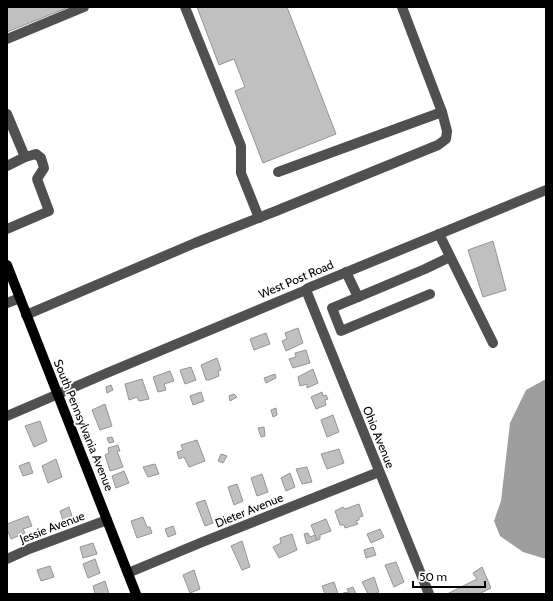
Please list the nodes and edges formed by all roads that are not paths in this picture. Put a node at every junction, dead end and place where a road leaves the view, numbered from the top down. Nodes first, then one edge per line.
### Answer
1 (84, 7) edge
2 (184, 7) edge
3 (402, 7) edge
4 (7, 39) edge
5 (442, 112) junction
6 (7, 114) edge
7 (25, 157) junction
8 (7, 166) edge
9 (278, 172) dead end
10 (546, 190) edge
11 (259, 218) junction
12 (7, 229) edge
13 (439, 234) junction
14 (450, 257) junction
15 (7, 265) edge
16 (346, 272) junction
17 (306, 290) junction
18 (430, 294) dead end
19 (358, 297) junction
20 (20, 298) junction
21 (7, 303) edge
22 (26, 315) junction
23 (493, 343) dead end
24 (58, 395) junction
25 (7, 416) edge
26 (379, 472) junction
27 (108, 520) junction
28 (7, 559) edge
29 (128, 573) junction
30 (427, 593) edge
31 (136, 594) edge

1 - 4 street
2 - 11 street
3 - 5 street
5 - 9 street
5 - 11 street
6 - 7 street
7 - 8 street
7 - 12 street
10 - 13 street, West Post Road
11 - 22 street
13 - 14 street
13 - 16 street, West Post Road
14 - 19 street
14 - 23 street
15 - 20 main road, South Pennsylvania Avenue
16 - 17 street, West Post Road
16 - 19 street
17 - 24 street, West Post Road
17 - 26 street, Ohio Avenue
18 - 19 street
20 - 21 street
20 - 22 main road, South Pennsylvania Avenue
22 - 24 main road, South Pennsylvania Avenue
24 - 25 street, West Post Road
24 - 27 main road, South Pennsylvania Avenue
26 - 29 street, Dieter Avenue
26 - 30 street, Ohio Avenue
27 - 28 street, Jessie Avenue
27 - 29 main road, South Pennsylvania Avenue
29 - 31 main road, South Pennsylvania Avenue

